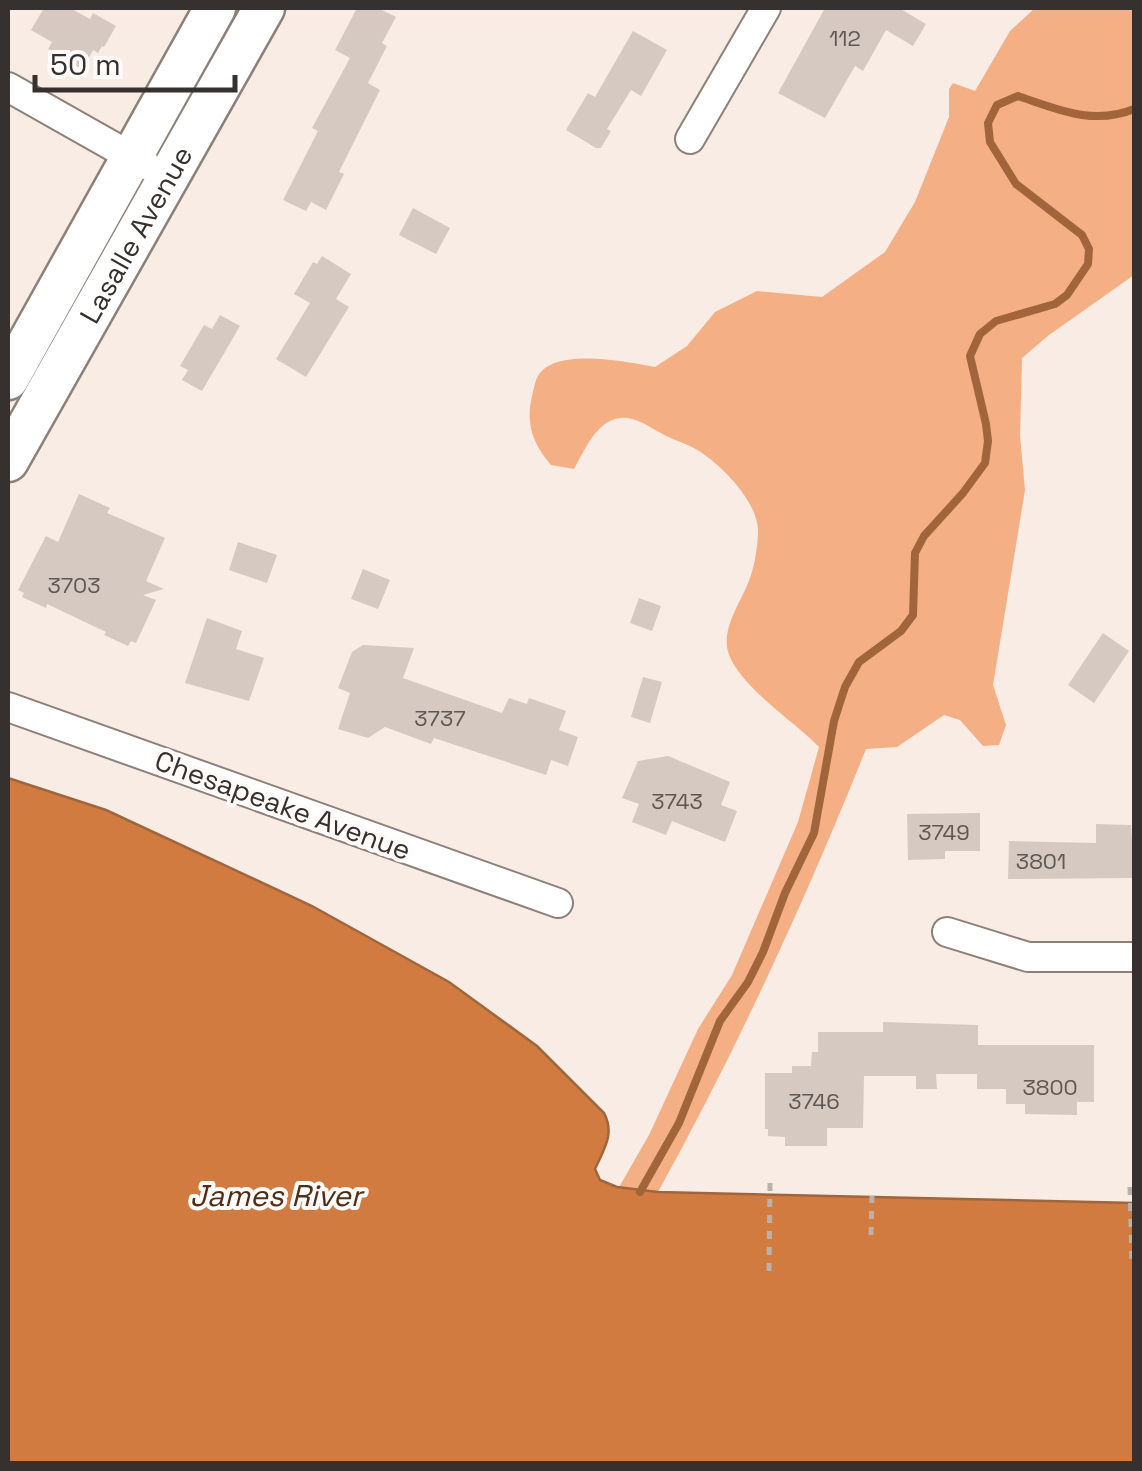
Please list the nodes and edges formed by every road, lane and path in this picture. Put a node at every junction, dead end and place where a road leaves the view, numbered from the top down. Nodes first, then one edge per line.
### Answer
1 (215, 8) edge
2 (264, 8) edge
3 (766, 8) edge
4 (8, 87) edge
5 (690, 139) dead end
6 (132, 156) junction
7 (169, 178) junction
8 (8, 379) edge
9 (8, 462) edge
10 (8, 707) edge
11 (558, 903) dead end
12 (946, 932) dead end
13 (1134, 957) edge
14 (770, 1183) dead end
15 (1130, 1187) dead end
16 (872, 1196) dead end
17 (871, 1235) dead end
18 (1132, 1262) edge
19 (769, 1271) dead end

1 - 6 main road, Lasalle Avenue
2 - 7 main road, Lasalle Avenue
3 - 5 street
4 - 6 street
6 - 7 street
6 - 8 main road, Lasalle Avenue
7 - 9 main road, Lasalle Avenue
10 - 11 street, Chesapeake Avenue
12 - 13 street
14 - 19 path
15 - 18 path
16 - 17 path

